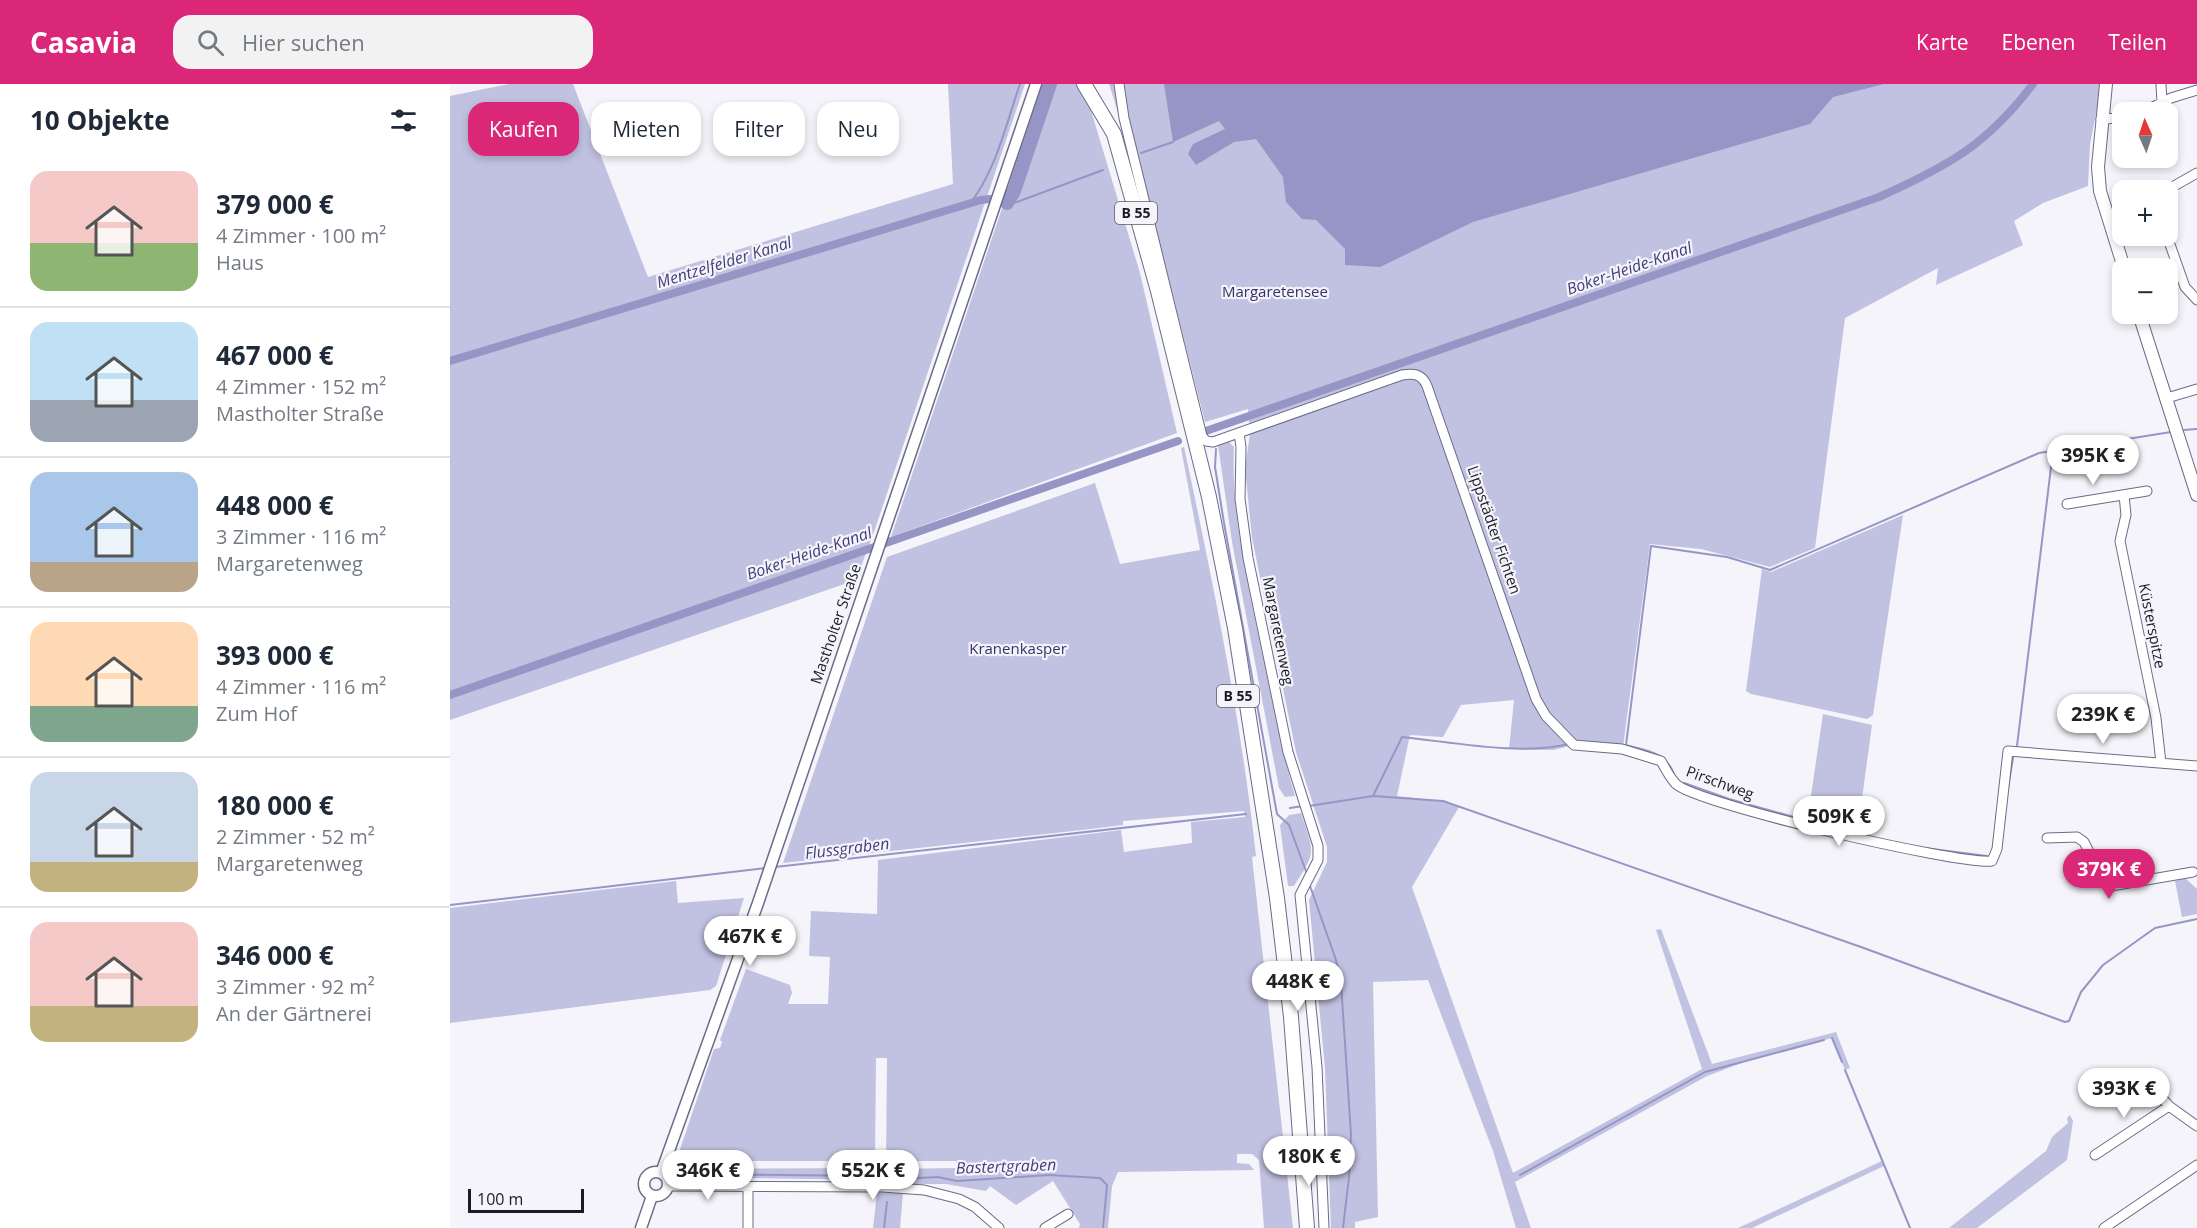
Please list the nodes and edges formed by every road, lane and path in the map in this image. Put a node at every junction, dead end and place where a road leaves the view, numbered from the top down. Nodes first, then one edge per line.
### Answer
1 (1036, 84) edge
2 (1082, 84) edge
3 (1119, 84) edge
4 (2106, 84) edge
5 (2161, 84) edge
6 (2197, 90) edge
7 (2162, 102) edge
8 (2165, 102) edge
9 (2112, 118) edge
10 (2102, 119) junction
11 (2197, 173) edge
12 (2178, 184) edge
13 (2171, 246) edge
14 (2121, 258) edge
15 (2197, 300) edge
16 (2142, 324) edge
17 (2197, 389) edge
18 (2167, 398) junction
19 (1239, 433) junction
20 (2147, 491) dead end
21 (2124, 495) junction
22 (2197, 495) edge
23 (2067, 504) dead end
24 (1536, 699) joint
25 (2161, 763) junction
26 (2197, 766) edge
27 (2047, 838) dead end
28 (2196, 871) edge
29 (2146, 1080) dead end
30 (2169, 1106) junction
31 (2197, 1126) edge
32 (2095, 1155) dead end
33 (2197, 1165) edge
34 (661, 1173) junction
35 (669, 1186) junction
36 (748, 1187) junction
37 (652, 1196) junction
38 (1068, 1214) dead end
39 (641, 1228) edge
40 (748, 1228) edge
41 (999, 1228) edge
42 (1045, 1228) edge
43 (1299, 1228) edge
44 (1307, 1228) edge
45 (1324, 1228) edge
46 (2104, 1228) edge

1 - 34 street, Mastholter Straße
2 - 43 main road, B 55
2 - 44 main road, B 55
3 - 19 street
4 - 10 main road
5 - 7 street
6 - 8 street
9 - 10 street
10 - 14 main road
11 - 12 street
13 - 15 street
16 - 18 main road
17 - 18 street
18 - 22 main road
19 - 24 street, Lippstädter Fichten
19 - 45 street, Margaretenweg
20 - 21 street
21 - 23 street
21 - 25 street, Küsterspitze
24 - 25 street, Pirschweg
25 - 26 street
27 - 28 street
29 - 30 street
30 - 31 street
30 - 32 street
33 - 46 street
34 - 35 street
34 - 37 street
35 - 36 street
35 - 37 street
36 - 40 street
36 - 41 street
37 - 39 street
38 - 42 street

